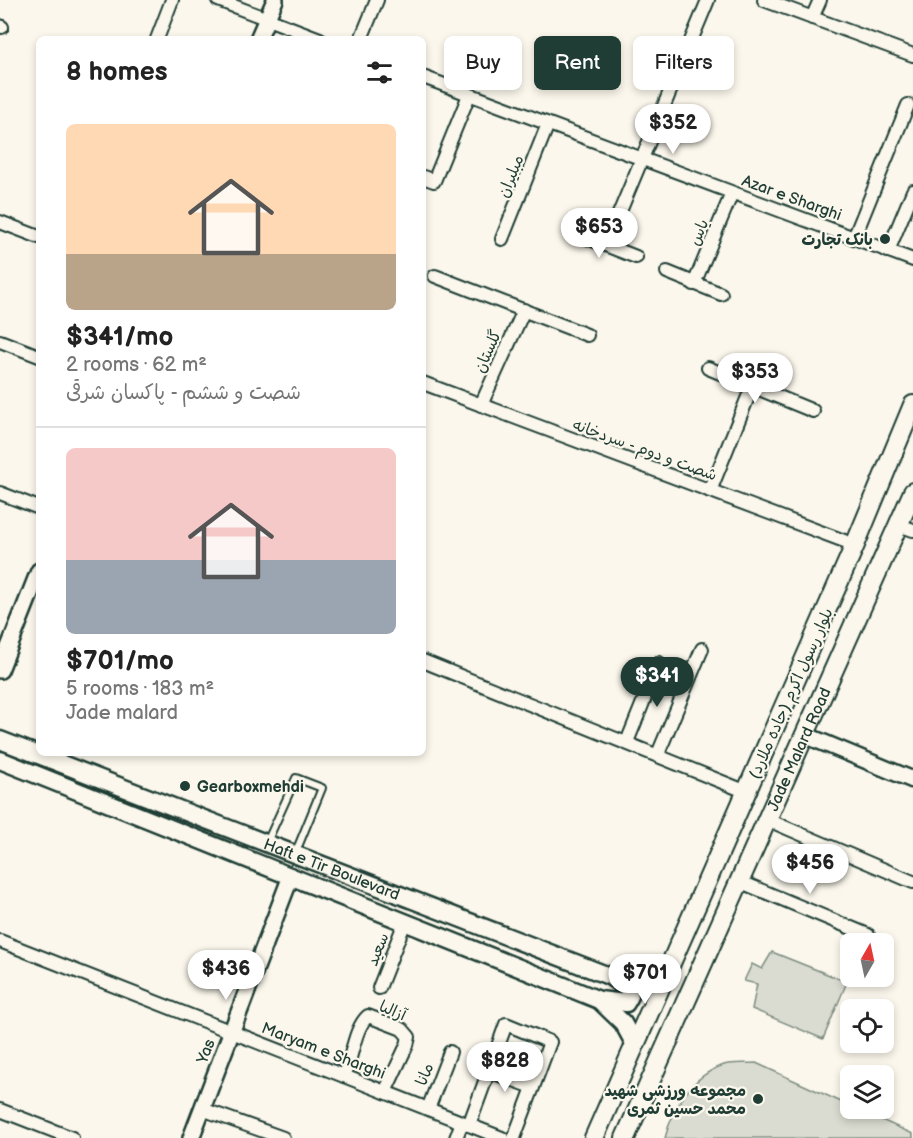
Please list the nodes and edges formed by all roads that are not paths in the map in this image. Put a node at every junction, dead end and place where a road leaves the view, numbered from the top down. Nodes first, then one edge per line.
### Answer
1 (172, 0) edge
2 (218, 0) edge
3 (275, 0) edge
4 (377, 0) edge
5 (708, 0) edge
6 (764, 0) edge
7 (820, 0) edge
8 (812, 18) junction
9 (267, 19) junction
10 (158, 36) edge
11 (259, 36) edge
12 (312, 36) edge
13 (362, 36) edge
14 (913, 55) edge
15 (426, 78) edge
16 (469, 94) junction
17 (908, 105) dead end
18 (548, 124) junction
19 (642, 159) junction
20 (426, 178) edge
21 (913, 191) edge
22 (732, 193) junction
23 (0, 222) edge
24 (572, 232) dead end
25 (36, 236) edge
26 (854, 238) junction
27 (502, 239) dead end
28 (606, 245) junction
29 (888, 251) junction
30 (636, 257) dead end
31 (913, 260) edge
32 (667, 272) dead end
33 (435, 276) dead end
34 (694, 284) junction
35 (721, 294) dead end
36 (524, 310) junction
37 (587, 335) dead end
38 (0, 341) edge
39 (36, 355) edge
40 (708, 368) dead end
41 (426, 384) edge
42 (752, 387) junction
43 (481, 405) junction
44 (913, 405) edge
45 (813, 411) dead end
46 (710, 491) junction
47 (913, 492) edge
48 (0, 493) edge
49 (36, 507) edge
50 (906, 528) edge
51 (855, 545) junction
52 (36, 579) edge
53 (702, 649) dead end
54 (426, 662) edge
55 (659, 663) dead end
56 (0, 670) edge
57 (805, 735) junction
58 (0, 740) edge
59 (627, 742) junction
60 (36, 754) edge
61 (658, 754) junction
62 (41, 756) edge
63 (0, 760) edge
64 (913, 780) edge
65 (747, 792) junction
66 (768, 820) junction
67 (266, 843) junction
68 (295, 855) junction
69 (291, 876) junction
70 (741, 882) junction
71 (913, 882) edge
72 (405, 922) junction
73 (863, 933) edge
74 (0, 941) edge
75 (609, 976) junction
76 (665, 979) junction
77 (379, 988) dead end
78 (599, 1000) junction
79 (232, 1032) junction
80 (635, 1045) junction
81 (450, 1052) dead end
82 (488, 1071) junction
83 (344, 1076) junction
84 (533, 1087) junction
85 (385, 1092) junction
86 (202, 1109) junction
87 (428, 1109) junction
88 (0, 1110) edge
89 (466, 1124) junction
90 (497, 1137) edge
91 (72, 1138) edge
92 (191, 1138) edge
93 (283, 1138) edge
94 (456, 1138) edge
95 (514, 1138) edge
96 (594, 1138) edge
97 (625, 1138) edge

1 - 10 street
2 - 9 street
3 - 9 street
4 - 13 street
5 - 19 street
6 - 8 street
7 - 8 street
8 - 14 street
9 - 11 street
9 - 12 street
15 - 16 street, Azar e Sharghi
16 - 18 street, Azar e Sharghi
16 - 20 street
17 - 26 street
18 - 19 street, Azar e Sharghi
18 - 27 street, مبلیران
19 - 22 street, Azar e Sharghi
19 - 28 street
21 - 29 street
22 - 26 street, Azar e Sharghi
22 - 34 street, یاس
23 - 25 street
24 - 28 street
26 - 29 street, Azar e Sharghi
28 - 30 street
29 - 31 street, Azar e Sharghi
32 - 34 street
33 - 36 street
34 - 35 street
36 - 37 street
36 - 43 street, گلستان
38 - 39 street
40 - 42 street
41 - 43 street, شصت و دوم - سردخانه
42 - 45 street
42 - 46 street
43 - 46 street, شصت و دوم - سردخانه
44 - 51 main road, بلوار رسول اکرم (جاده ملارد)
46 - 51 street, شصت و دوم - سردخانه
47 - 50 main road, Jade Malard Road
48 - 49 street
50 - 57 main road, Jade Malard Road
51 - 65 main road, بلوار رسول اکرم (جاده ملارد)
52 - 56 street
53 - 61 street
54 - 59 street
55 - 59 street
57 - 64 street
57 - 66 main road, Jade Malard Road
58 - 60 main road, Haft e Tir Boulevard
59 - 61 street
61 - 65 street
62 - 67 main road, Haft e Tir Boulevard
63 - 69 main road, Haft e Tir Boulevard
65 - 76 main road, بلوار رسول اکرم (جاده ملارد)
66 - 70 main road, Jade Malard Road
66 - 71 street
67 - 68 main road, Haft e Tir Boulevard
67 - 68 lane
68 - 75 main road, Haft e Tir Boulevard
69 - 72 main road, Haft e Tir Boulevard
69 - 79 street, Yas
70 - 73 street
70 - 97 main road, Jade Malard Road
72 - 77 street, سعید
72 - 78 main road, Haft e Tir Boulevard
74 - 79 street, Maryam e Sharghi
75 - 76 main road, Haft e Tir Boulevard
75 - 78 main road
76 - 80 main road, بلوار رسول اکرم (جاده ملارد)
78 - 80 main road, Haft e Tir Boulevard
79 - 83 street, Maryam e Sharghi
79 - 86 street, Yas
80 - 96 main road, بلوار رسول اکرم (جاده ملارد)
81 - 87 street, مانا
82 - 84 street
82 - 84 street
82 - 89 street
83 - 85 street, Maryam e Sharghi
83 - 85 street, آزالیا
84 - 95 street
85 - 87 street, Maryam e Sharghi
86 - 92 street, Yas
86 - 93 street
87 - 89 street, Maryam e Sharghi
88 - 91 street
89 - 90 street, Maryam e Sharghi
89 - 94 street

